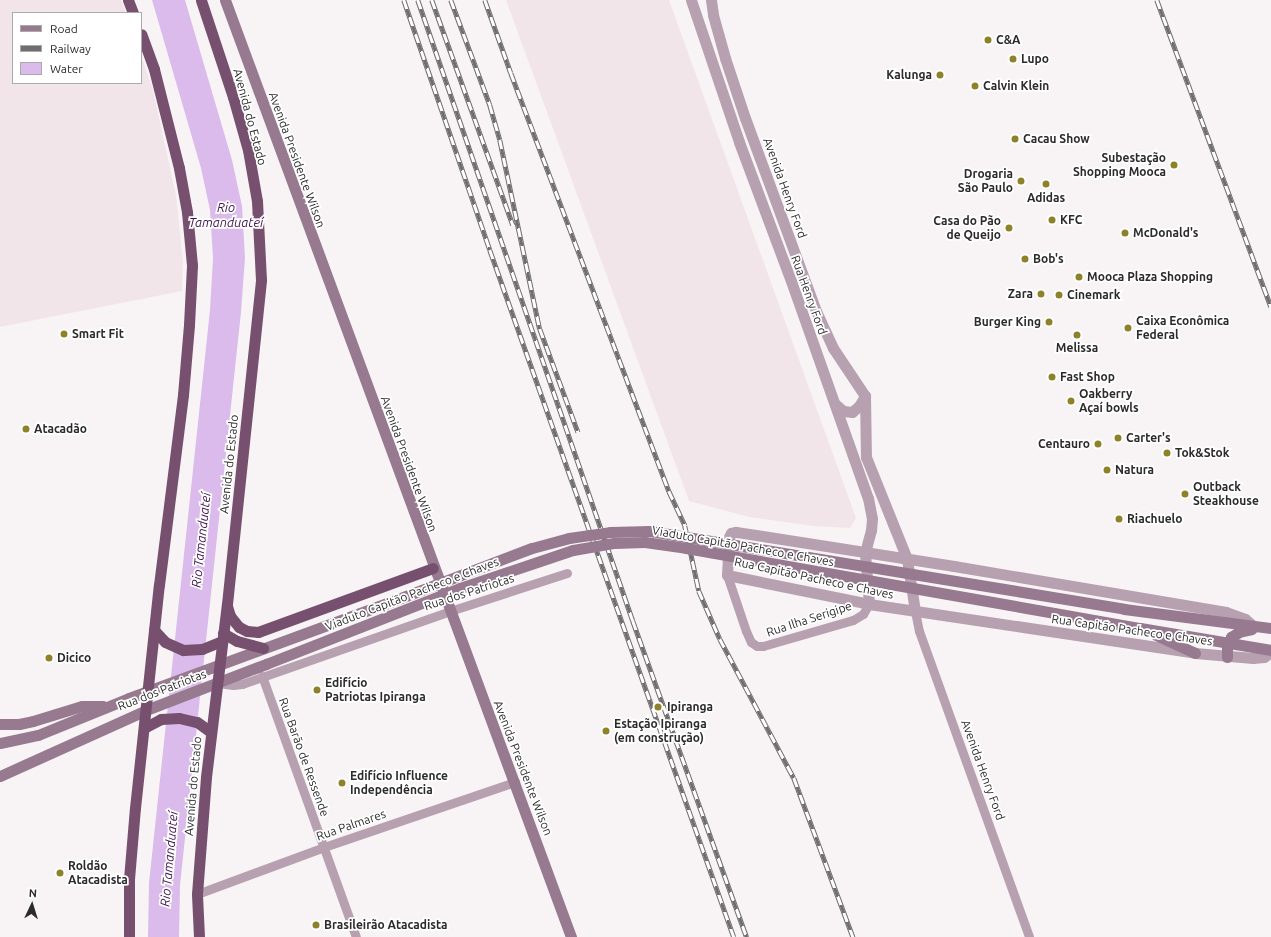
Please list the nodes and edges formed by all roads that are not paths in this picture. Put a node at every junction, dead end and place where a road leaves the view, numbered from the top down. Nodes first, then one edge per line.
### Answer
1 (128, 0) edge
2 (200, 0) edge
3 (224, 0) edge
4 (691, 0) edge
5 (711, 0) edge
6 (133, 12) edge
7 (142, 37) edge
8 (865, 396) junction
9 (835, 404) junction
10 (866, 553) junction
11 (907, 559) junction
12 (434, 568) junction
13 (567, 573) dead end
14 (727, 575) junction
15 (226, 604) junction
16 (869, 604) junction
17 (1124, 609) joint
18 (450, 611) junction
19 (915, 612) junction
20 (1252, 625) junction
21 (1140, 628) junction
22 (1268, 628) edge
23 (154, 630) junction
24 (222, 637) junction
25 (1228, 643) junction
26 (263, 648) junction
27 (1271, 651) edge
28 (1195, 653) junction
29 (1227, 657) junction
30 (219, 666) junction
31 (262, 676) junction
32 (218, 683) junction
33 (148, 691) junction
34 (108, 706) junction
35 (146, 710) junction
36 (0, 724) edge
37 (144, 728) junction
38 (211, 732) junction
39 (0, 743) edge
40 (0, 776) edge
41 (515, 782) junction
42 (324, 846) junction
43 (197, 894) junction
44 (129, 937) edge
45 (199, 937) edge
46 (356, 937) edge
47 (571, 937) edge
48 (1029, 937) edge

1 - 6 highway
2 - 15 highway, Avenida do Estado
3 - 12 main road, Avenida Presidente Wilson
4 - 9 street, Rua Henry Ford
5 - 8 street, Avenida Henry Ford
7 - 23 highway
8 - 9 street
8 - 11 street, Avenida Henry Ford
9 - 10 street, Rua Henry Ford
10 - 11 street, Rua Capitão Pacheco e Chaves
10 - 14 street, Rua Capitão Pacheco e Chaves
10 - 16 street, Rua Henry Ford
11 - 19 street
11 - 20 street, Rua Capitão Pacheco e Chaves
12 - 15 highway
12 - 18 main road, Avenida Presidente Wilson
13 - 18 street, Rua dos Patriotas
14 - 16 street, Rua Capitão Pacheco e Chaves
14 - 16 street, Rua Ilha Serigipe
15 - 24 highway, Avenida do Estado
16 - 19 street, Rua Capitão Pacheco e Chaves
17 - 20 main road, Rua Capitão Pacheco e Chaves
17 - 26 main road, Viaduto Capitão Pacheco e Chaves, bridge
18 - 31 street, Rua dos Patriotas
18 - 41 main road, Avenida Presidente Wilson
19 - 28 street, Rua Capitão Pacheco e Chaves
19 - 48 street, Avenida Henry Ford
20 - 22 main road, Rua Capitão Pacheco e Chaves
21 - 25 main road, Rua Capitão Pacheco e Chaves
21 - 28 main road
21 - 32 main road, Viaduto Capitão Pacheco e Chaves, bridge
22 - 25 main road
23 - 24 highway
23 - 33 highway
24 - 26 highway
24 - 30 highway, Avenida do Estado
25 - 27 main road, Rua Capitão Pacheco e Chaves
25 - 29 main road
26 - 30 main road, Viaduto Capitão Pacheco e Chaves
27 - 29 street, Rua Capitão Pacheco e Chaves
28 - 29 street, Rua Capitão Pacheco e Chaves
30 - 32 highway, Avenida do Estado
30 - 33 main road, Rua dos Patriotas
31 - 32 street, Rua dos Patriotas
31 - 42 street, Rua Barão de Ressende
32 - 35 main road, Rua dos Patriotas
32 - 38 highway, Avenida do Estado
33 - 34 main road, Rua dos Patriotas
33 - 35 highway
34 - 36 main road
34 - 39 main road, Rua dos Patriotas
35 - 37 highway
35 - 40 main road, Rua dos Patriotas
37 - 38 highway
37 - 44 highway
38 - 43 highway, Avenida do Estado
41 - 42 street, Rua Palmares
41 - 47 main road, Avenida Presidente Wilson
42 - 43 street, Rua Palmares
42 - 46 street, Rua Barão de Ressende
43 - 45 highway, Avenida do Estado

